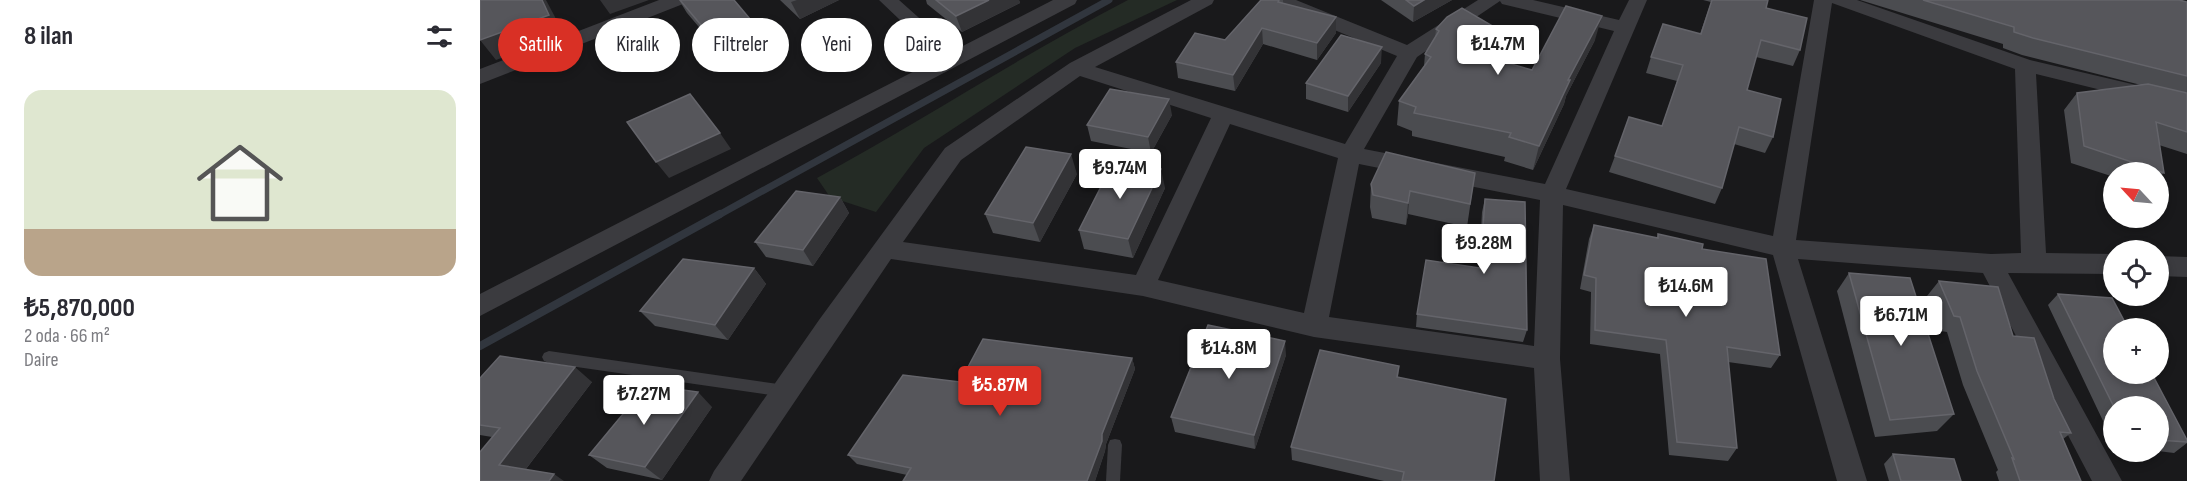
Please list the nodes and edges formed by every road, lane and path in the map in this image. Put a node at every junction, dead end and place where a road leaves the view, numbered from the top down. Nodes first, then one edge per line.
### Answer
1 (676, 0) edge
2 (888, 0) edge
3 (1068, 0) edge
4 (1204, 0) edge
5 (1279, 0) edge
6 (1491, 0) edge
7 (1509, 0) edge
8 (1638, 0) edge
9 (1823, 0) edge
10 (1839, 0) edge
11 (908, 18) edge
12 (1626, 28) junction
13 (1409, 53) junction
14 (963, 55) edge
15 (2025, 65) junction
16 (1077, 68) junction
17 (931, 72) edge
18 (480, 77) edge
19 (2187, 104) edge
20 (1223, 116) junction
21 (1350, 154) junction
22 (1552, 194) junction
23 (1783, 248) junction
24 (885, 249) junction
25 (2034, 262) junction
26 (1991, 264) junction
27 (2103, 264) edge
28 (2169, 266) edge
29 (2187, 267) edge
30 (1143, 286) junction
31 (480, 306) edge
32 (1314, 326) junction
33 (549, 357) dead end
34 (1547, 358) junction
35 (785, 391) junction
36 (1115, 445) dead end
37 (724, 481) edge
38 (1113, 481) edge
39 (1555, 481) edge
40 (1852, 481) edge
41 (2107, 481) edge

1 - 18 street
2 - 11 street
3 - 14 street
4 - 16 street
5 - 13 street
6 - 13 street
7 - 12 street
8 - 12 street
9 - 23 street
10 - 15 street
12 - 22 street
13 - 21 street
15 - 19 street
15 - 25 street
16 - 20 street
16 - 24 street
17 - 31 street
20 - 21 street
20 - 30 street
21 - 22 street
21 - 32 street
22 - 23 street
22 - 34 street
23 - 26 street
23 - 40 street
24 - 30 street
24 - 35 street
25 - 26 street
25 - 27 street
26 - 41 street
28 - 29 street
30 - 32 street
32 - 34 street
33 - 35 lane
34 - 39 street
35 - 37 street
36 - 38 lane

